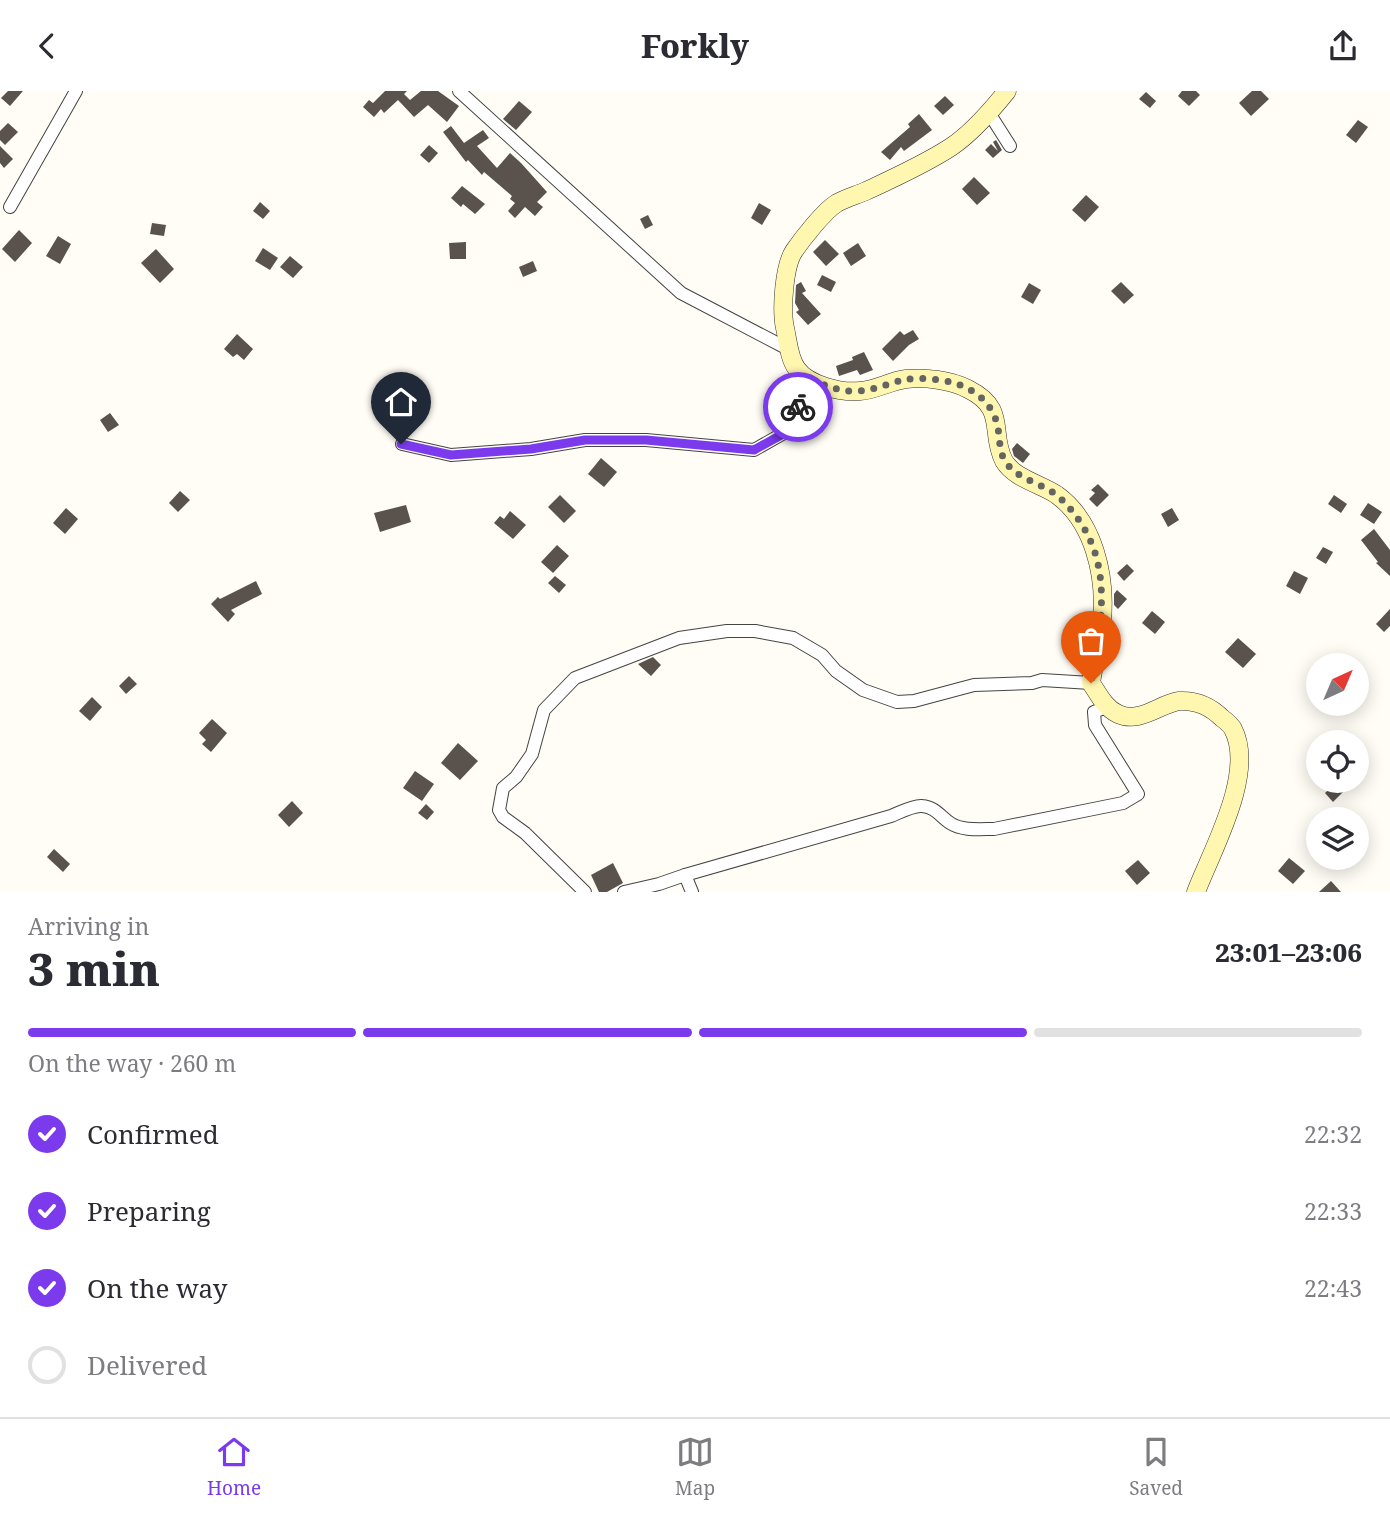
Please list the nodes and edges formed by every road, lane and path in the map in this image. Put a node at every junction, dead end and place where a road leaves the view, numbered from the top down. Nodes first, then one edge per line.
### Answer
1 (76, 91) edge
2 (460, 91) edge
3 (1007, 91) edge
4 (989, 113) junction
5 (1010, 146) dead end
6 (10, 207) dead end
7 (790, 350) junction
8 (807, 377) junction
9 (401, 444) dead end
10 (1091, 683) junction
11 (1106, 707) junction
12 (685, 876) junction
13 (585, 892) edge
14 (624, 892) edge
15 (692, 892) edge
16 (1196, 892) edge

1 - 6 street
2 - 7 street
3 - 4 main road
4 - 5 street
4 - 7 main road
7 - 8 main road
8 - 9 street
8 - 10 main road
10 - 11 main road
10 - 13 street
11 - 12 street
11 - 16 main road
12 - 14 street
12 - 15 street

